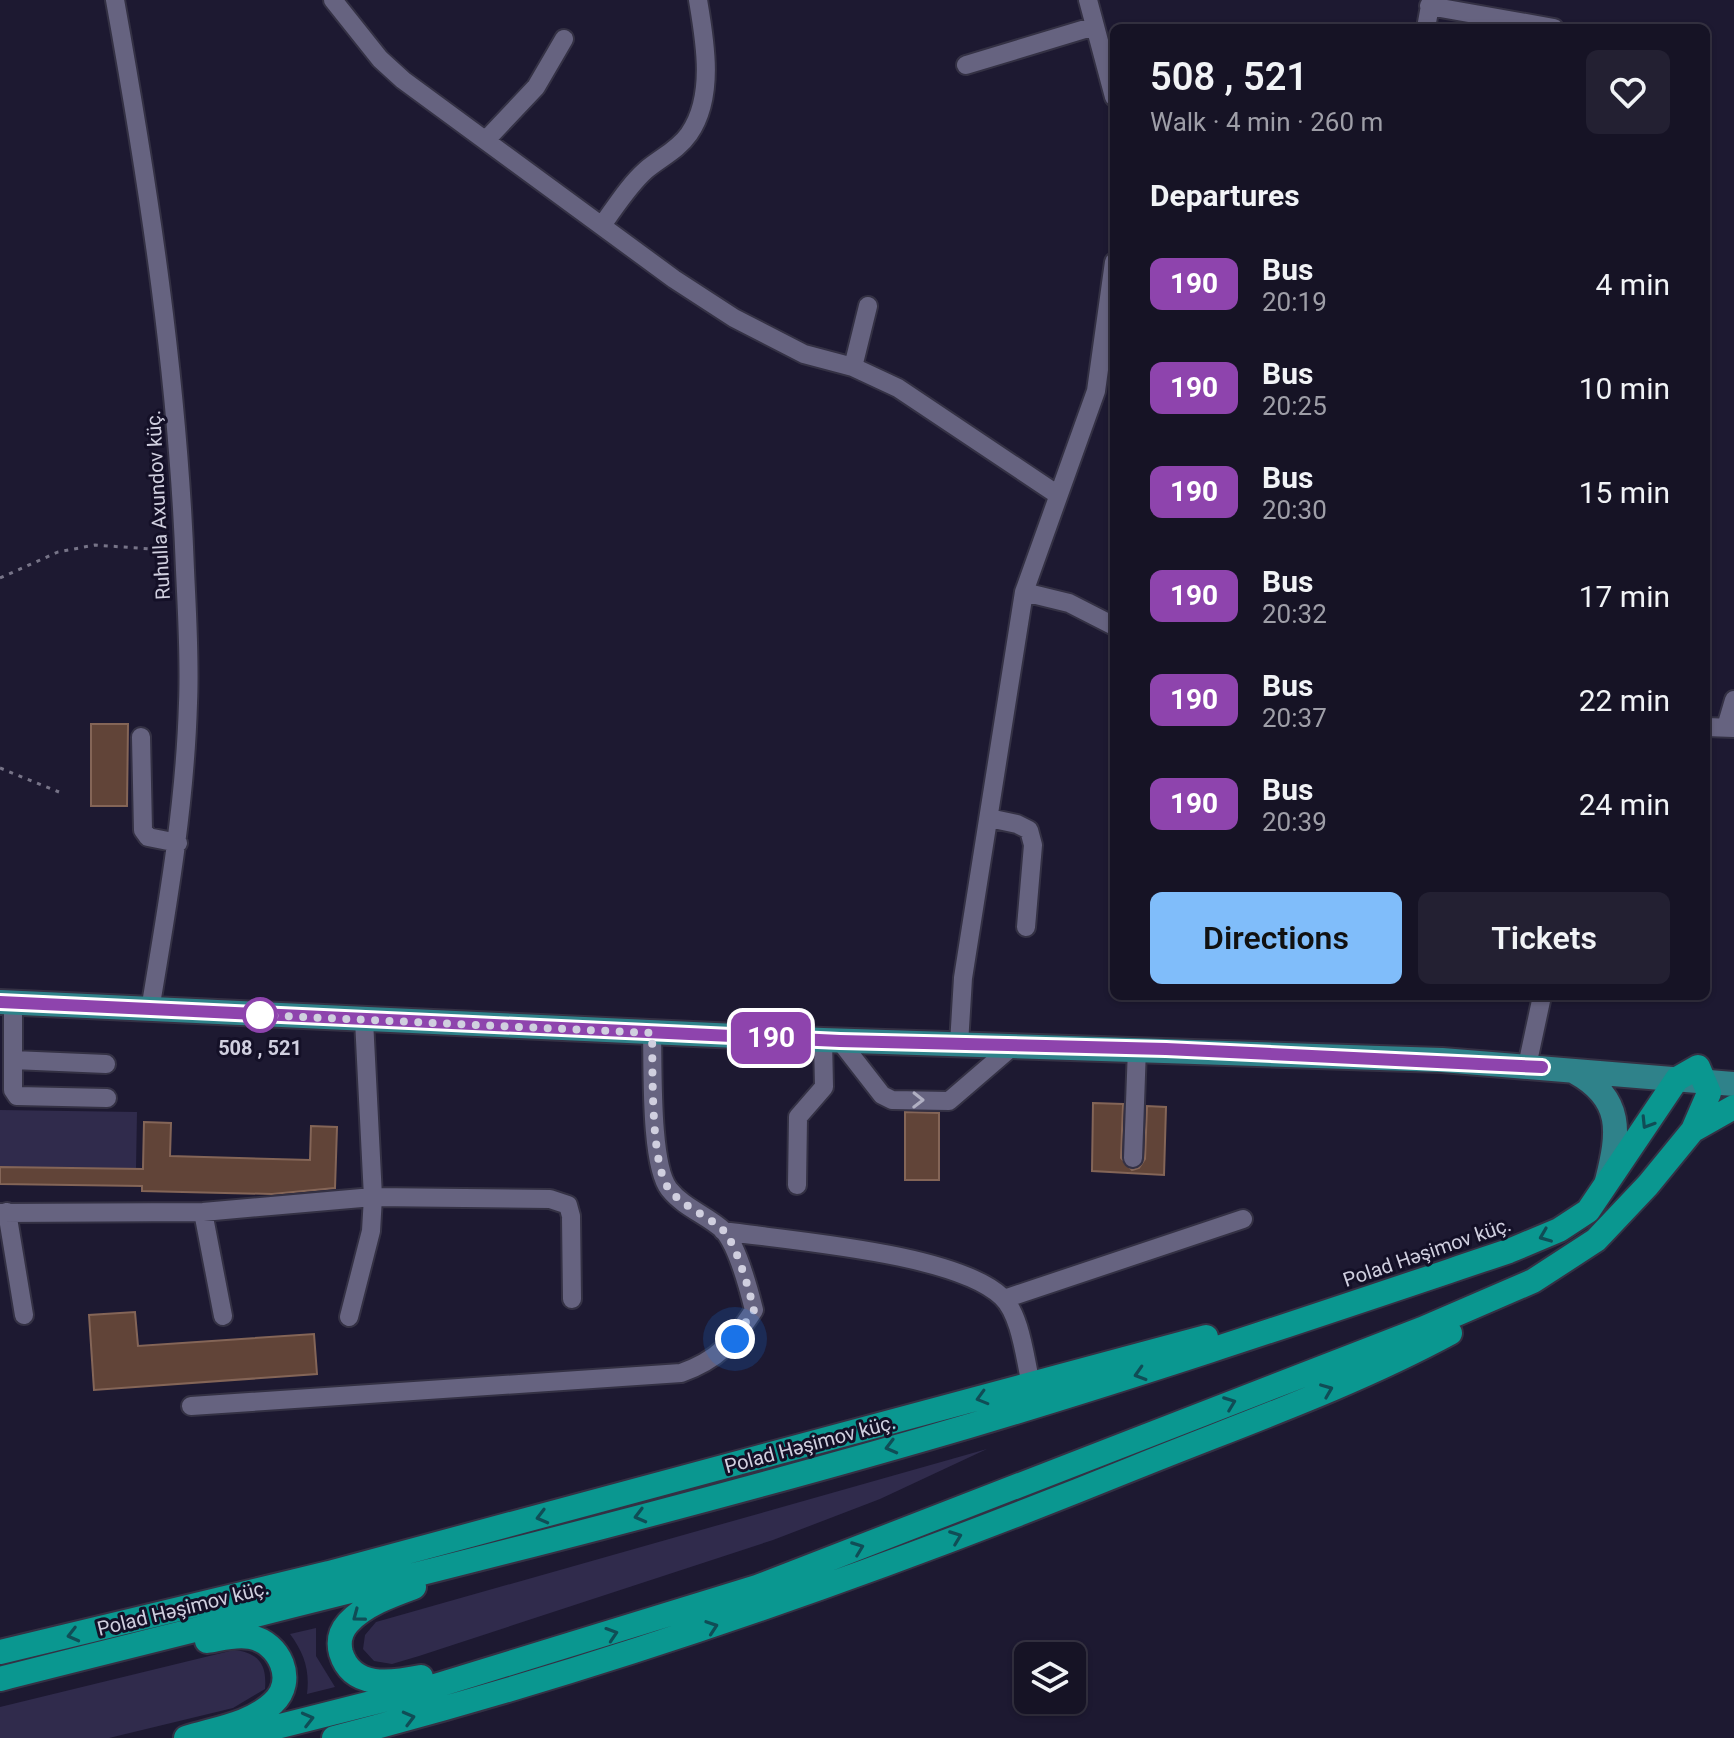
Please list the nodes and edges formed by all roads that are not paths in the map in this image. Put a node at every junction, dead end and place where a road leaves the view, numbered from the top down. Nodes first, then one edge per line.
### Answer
1 (115, 0) edge
2 (333, 0) edge
3 (698, 0) edge
4 (1088, 0) edge
5 (1430, 3) edge
6 (1427, 24) edge
7 (1534, 24) edge
8 (1095, 26) junction
9 (564, 39) dead end
10 (966, 65) dead end
11 (1110, 82) edge
12 (486, 140) junction
13 (603, 224) junction
14 (1110, 300) edge
15 (868, 306) dead end
16 (853, 367) junction
17 (1058, 495) junction
18 (1024, 592) junction
19 (1110, 624) edge
20 (1734, 700) edge
21 (1710, 727) edge
22 (1730, 728) edge
23 (141, 737) dead end
24 (989, 818) junction
25 (178, 843) junction
26 (1026, 927) dead end
27 (1542, 1000) edge
28 (6, 1002) edge
29 (150, 1010) junction
30 (364, 1020) junction
31 (652, 1033) junction
32 (831, 1040) junction
33 (959, 1044) junction
34 (1014, 1045) junction
35 (1137, 1048) junction
36 (13, 1060) junction
37 (106, 1064) dead end
38 (1535, 1066) junction
39 (1698, 1067) junction
40 (1734, 1070) edge
41 (1573, 1071) junction
42 (1734, 1084) edge
43 (107, 1098) dead end
44 (1734, 1107) edge
45 (1693, 1130) junction
46 (1133, 1158) dead end
47 (797, 1185) dead end
48 (1605, 1189) junction
49 (373, 1197) junction
50 (4, 1212) edge
51 (203, 1212) junction
52 (1243, 1219) dead end
53 (723, 1231) junction
54 (1533, 1281) junction
55 (1409, 1284) junction
56 (572, 1299) dead end
57 (1004, 1299) junction
58 (24, 1315) dead end
59 (223, 1316) dead end
60 (349, 1317) dead end
61 (1031, 1384) junction
62 (191, 1406) dead end
63 (560, 1537) junction
64 (577, 1645) junction
65 (0, 1652) edge
66 (0, 1680) edge
67 (186, 1738) edge
68 (233, 1738) edge
69 (334, 1738) edge

1 - 25 street, Ruhulla Axundov küç.
2 - 12 street
3 - 13 street
4 - 8 street
5 - 6 street
5 - 7 street
8 - 10 street
8 - 11 street
9 - 12 street
12 - 13 street
13 - 16 street
14 - 17 street
15 - 16 street
16 - 17 street
17 - 18 street
18 - 19 street
18 - 24 street
20 - 22 street
21 - 22 street
23 - 25 street
24 - 26 street
24 - 33 street
25 - 29 street, Ruhulla Axundov küç.
27 - 38 street
28 - 29 main road
28 - 36 street
29 - 30 main road
30 - 31 main road
30 - 49 street
31 - 32 main road
31 - 53 street
32 - 33 main road
32 -> 34 street
32 - 47 street
33 - 34 main road
34 - 35 main road
35 - 38 main road
35 - 46 street
36 - 37 street
36 - 43 street
38 - 39 main road
38 - 41 main road
39 - 40 main road
39 - 45 highway
39 -> 48 highway, Polad Həşimov küç.
41 - 42 main road
41 - 48 main road
44 - 45 highway
45 - 54 highway
48 -> 55 highway, Polad Həşimov küç.
49 - 51 street
49 - 56 street
49 - 60 street
50 - 51 street
50 - 58 street
51 - 59 street
52 - 57 street
53 - 57 street
53 - 62 street
64 -> 54 highway
69 -> 54 highway
55 - 61 highway
55 -> 63 highway, Polad Həşimov küç.
57 - 61 street
61 -> 65 highway
63 -> 64 highway
63 - 66 highway, Polad Həşimov küç.
68 -> 64 highway
66 - 67 highway

